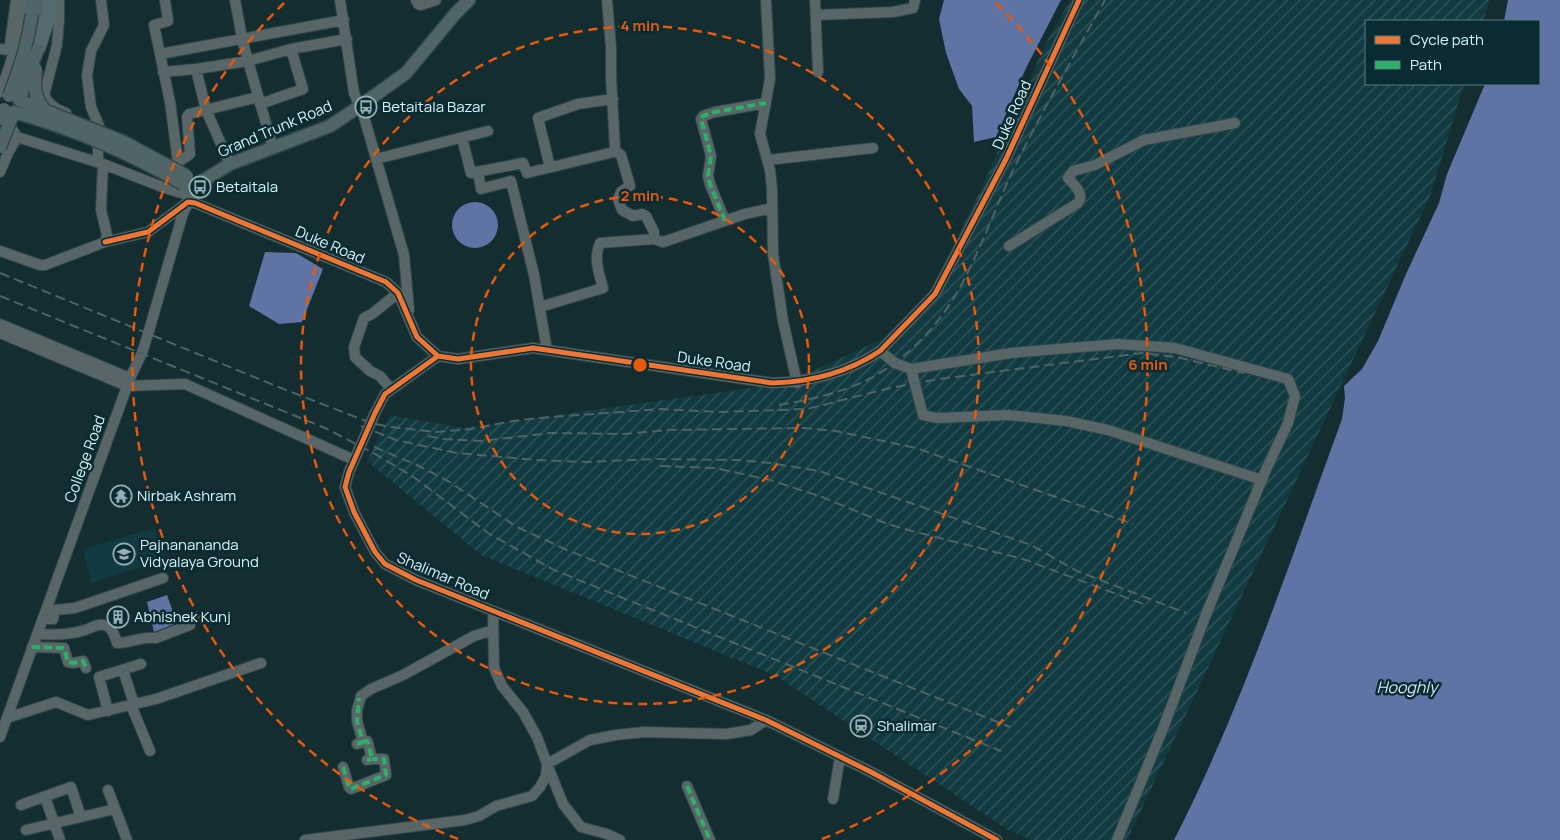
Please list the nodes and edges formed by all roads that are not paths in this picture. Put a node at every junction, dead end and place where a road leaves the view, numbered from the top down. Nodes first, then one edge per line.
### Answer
1 (16, 0) edge
2 (24, 0) edge
3 (32, 0) edge
4 (43, 0) edge
5 (50, 0) edge
6 (59, 0) edge
7 (101, 0) edge
8 (165, 0) edge
9 (235, 0) edge
10 (340, 0) edge
11 (416, 0) edge
12 (436, 0) edge
13 (469, 0) edge
14 (607, 0) edge
15 (766, 0) edge
16 (815, 0) edge
17 (915, 0) edge
18 (1079, 0) edge
19 (816, 15) junction
20 (344, 20) junction
21 (242, 38) junction
22 (347, 39) junction
23 (4, 49) edge
24 (38, 49) junction
25 (291, 49) junction
26 (160, 54) junction
27 (248, 61) junction
28 (196, 69) junction
29 (164, 72) junction
30 (818, 72) dead end
31 (613, 99) junction
32 (259, 101) junction
33 (6, 103) edge
34 (766, 103) junction
35 (360, 106) junction
36 (44, 109) junction
37 (206, 110) junction
38 (1235, 123) dead end
39 (99, 126) junction
40 (488, 131) dead end
41 (17, 137) junction
42 (462, 138) junction
43 (0, 147) edge
44 (273, 148) junction
45 (873, 148) dead end
46 (614, 150) junction
47 (376, 159) junction
48 (768, 160) junction
49 (178, 162) junction
50 (100, 163) junction
51 (230, 164) junction
52 (550, 167) junction
53 (0, 172) edge
54 (478, 172) junction
55 (165, 188) junction
56 (190, 189) junction
57 (772, 208) junction
58 (725, 221) junction
59 (654, 239) junction
60 (105, 242) junction
61 (1009, 246) dead end
62 (0, 251) edge
63 (398, 293) junction
64 (540, 308) junction
65 (409, 316) junction
66 (0, 324) edge
67 (0, 333) edge
68 (547, 350) junction
69 (880, 352) junction
70 (438, 356) junction
71 (910, 368) junction
72 (128, 382) junction
73 (797, 383) junction
74 (391, 389) junction
75 (355, 457) junction
76 (1262, 480) junction
77 (163, 578) dead end
78 (494, 611) junction
79 (42, 619) junction
80 (190, 625) dead end
81 (493, 630) junction
82 (37, 634) junction
83 (32, 647) junction
84 (261, 663) dead end
85 (141, 664) dead end
86 (86, 668) dead end
87 (123, 670) junction
88 (132, 705) junction
89 (108, 711) junction
90 (7, 718) junction
91 (766, 720) junction
92 (0, 737) edge
93 (150, 751) dead end
94 (840, 757) junction
95 (547, 764) junction
96 (343, 767) dead end
97 (687, 786) dead end
98 (108, 790) dead end
99 (45, 797) junction
100 (833, 799) dead end
101 (21, 805) dead end
102 (115, 809) junction
103 (81, 817) junction
104 (55, 823) junction
105 (26, 830) dead end
106 (60, 840) edge
107 (127, 840) edge
108 (305, 840) edge
109 (620, 840) edge
110 (710, 840) edge
111 (997, 840) edge
112 (1117, 840) edge

1 - 23 street
2 - 33 street
3 - 33 main road, bridge
4 - 24 main road
5 - 24 highway
6 - 39 street
7 - 39 street
8 - 26 street
9 - 21 street
10 - 20 street
11 - 12 street
13 - 35 main road, Grand Trunk Road
14 - 31 street
15 - 34 street
16 - 19 street
17 - 19 street
18 - 69 street, Duke Road
19 - 30 street
20 - 21 street
20 - 22 street
21 - 26 street
21 - 27 street
22 - 25 street
22 - 35 street
23 - 33 street
24 - 33 main road, bridge
24 - 36 main road, bridge
25 - 27 street
25 - 32 street
26 - 29 street
27 - 28 street
27 - 32 street
28 - 29 street
28 - 37 street
29 - 49 street
31 - 46 street
31 - 52 street
32 - 37 street
32 - 44 street
33 - 36 main road, bridge
33 - 41 street
33 - 43 main road, bridge
33 - 56 main road, bridge
34 - 48 street
34 - 58 street
35 - 44 main road, Grand Trunk Road
35 - 47 street
36 - 56 main road, bridge
37 - 49 street
37 - 51 street
38 - 61 street
39 - 50 street
40 - 42 street
41 - 50 street, Duke Road
41 - 53 street
42 - 47 street
42 - 54 street
44 - 51 main road, Grand Trunk Road
45 - 48 street
46 - 52 street
46 - 59 street
47 - 65 street
48 - 57 street
49 - 55 street
50 - 55 street, Duke Road
50 - 60 street
51 - 56 main road, Grand Trunk Road
52 - 54 street
54 - 64 street
55 - 56 street, Duke Road
56 - 60 street
56 - 63 street, Duke Road
56 - 72 street, College Road
57 - 58 street
57 - 73 street
58 - 59 street
59 - 64 street
60 - 62 street
63 - 65 street, Duke Road
63 - 74 street
64 - 68 street
65 - 70 street, Duke Road
66 - 72 street
67 - 72 street
68 - 70 street, Duke Road
68 - 73 street, Duke Road
69 - 71 street
69 - 73 street, Duke Road
70 - 74 street
71 - 76 street
71 - 76 street
72 - 75 street
72 - 79 street, College Road
74 - 75 street, Shalimar Road
75 - 78 street, Shalimar Road
76 - 112 street
77 - 79 street
78 - 81 street
78 - 91 street, Shalimar Road
79 - 82 street, College Road
80 - 82 street
81 - 95 street
81 - 96 street
82 - 83 street, College Road
83 - 86 street
83 - 90 street, College Road
84 - 88 street
85 - 87 street
87 - 88 street
87 - 89 street
88 - 89 street
88 - 93 street
89 - 90 street
90 - 92 street, College Road
91 - 94 street, Shalimar Road
91 - 95 street
94 - 100 street
94 - 111 street, Shalimar Road
95 - 108 street
95 - 109 street
97 - 110 street
98 - 102 street
99 - 101 street
99 - 103 street
99 - 104 street
102 - 103 street
102 - 107 street
103 - 104 street
104 - 105 street
104 - 106 street

